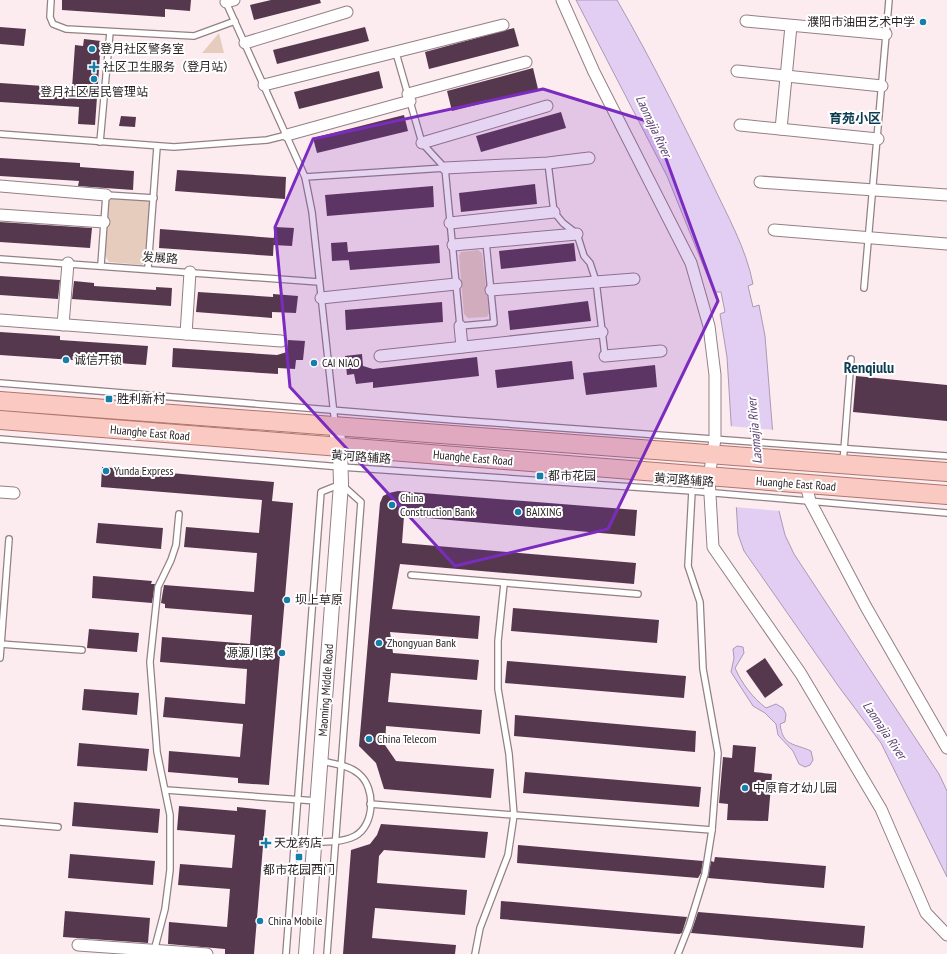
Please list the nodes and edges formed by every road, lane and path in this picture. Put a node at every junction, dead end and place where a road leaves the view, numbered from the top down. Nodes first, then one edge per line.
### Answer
1 (52, 0) edge
2 (562, 0) edge
3 (889, 0) edge
4 (228, 1) edge
5 (347, 12) dead end
6 (235, 21) junction
7 (746, 21) dead end
8 (503, 25) dead end
9 (791, 26) junction
10 (110, 32) junction
11 (886, 34) junction
12 (245, 43) junction
13 (396, 53) junction
14 (526, 62) dead end
15 (737, 71) dead end
16 (786, 76) junction
17 (264, 85) junction
18 (882, 86) junction
19 (409, 98) junction
20 (547, 106) dead end
21 (740, 125) dead end
22 (781, 129) junction
23 (0, 134) edge
24 (287, 135) junction
25 (878, 139) junction
26 (100, 142) junction
27 (422, 143) junction
28 (157, 147) junction
29 (589, 158) dead end
30 (548, 162) junction
31 (445, 168) junction
32 (305, 177) junction
33 (760, 182) dead end
34 (0, 186) edge
35 (874, 190) junction
36 (106, 195) junction
37 (947, 195) edge
38 (154, 198) junction
39 (554, 212) junction
40 (0, 215) edge
41 (104, 222) junction
42 (450, 223) junction
43 (774, 230) dead end
44 (577, 234) junction
45 (869, 238) junction
46 (486, 242) junction
47 (947, 244) edge
48 (453, 245) junction
49 (0, 259) edge
50 (68, 263) junction
51 (101, 265) junction
52 (148, 268) junction
53 (190, 272) junction
54 (634, 279) dead end
55 (596, 281) junction
56 (319, 282) junction
57 (456, 284) junction
58 (864, 288) dead end
59 (491, 290) junction
60 (322, 298) junction
61 (0, 320) edge
62 (63, 325) junction
63 (460, 326) junction
64 (602, 332) junction
65 (186, 334) junction
66 (281, 341) dead end
67 (462, 347) junction
68 (661, 351) dead end
69 (380, 356) dead end
70 (605, 356) joint
71 (851, 359) dead end
72 (0, 383) edge
73 (0, 401) edge
74 (334, 418) junction
75 (0, 420) edge
76 (0, 439) edge
77 (718, 447) junction
78 (340, 448) junction
79 (843, 456) junction
80 (947, 456) edge
81 (341, 467) junction
82 (947, 472) edge
83 (341, 484) junction
84 (715, 485) junction
85 (692, 491) junction
86 (0, 492) edge
87 (801, 492) junction
88 (14, 493) dead end
89 (947, 495) edge
90 (947, 513) edge
91 (179, 514) dead end
92 (10, 539) dead end
93 (411, 575) dead end
94 (504, 584) junction
95 (638, 594) dead end
96 (1, 644) edge
97 (82, 650) dead end
98 (0, 658) edge
99 (947, 748) edge
100 (321, 761) junction
101 (341, 766) junction
102 (166, 790) junction
103 (298, 800) junction
104 (318, 801) junction
105 (370, 804) junction
106 (514, 815) junction
107 (0, 822) edge
108 (58, 827) dead end
109 (712, 830) junction
110 (316, 842) junction
111 (335, 842) junction
112 (947, 935) edge
113 (78, 945) dead end
114 (154, 952) edge
115 (207, 954) edge
116 (286, 954) edge
117 (306, 954) edge
118 (327, 954) edge
119 (475, 954) edge
120 (678, 954) edge

1 - 10 lane
2 - 77 street
3 - 11 lane
4 - 6 lane
5 - 12 street
6 - 10 lane
6 - 12 lane
7 - 9 street
8 - 13 street
9 - 11 street
9 - 16 street
10 - 26 lane
11 - 18 lane
12 - 17 lane
13 - 17 street
13 - 19 lane
14 - 19 street
15 - 16 street
16 - 18 street
16 - 22 street
17 - 24 lane
18 - 25 lane
19 - 24 street
19 - 27 lane
20 - 27 street
21 - 22 street
22 - 25 street
23 - 26 lane
24 - 28 lane
24 - 32 lane
25 - 35 lane
26 - 28 lane
27 - 31 lane
28 - 38 lane
29 - 30 street
30 - 31 street
30 - 39 lane
31 - 32 lane
31 - 42 lane
32 - 56 lane
33 - 35 street
34 - 36 street
35 - 37 street
35 - 45 lane
36 - 38 lane
36 - 41 lane
38 - 52 lane
39 - 42 street
39 - 44 lane
40 - 41 street
41 - 51 lane
42 - 48 lane
43 - 45 street
44 - 46 street
44 - 55 lane
45 - 47 street
45 - 58 lane
46 - 48 street
46 - 59 lane
48 - 57 lane
49 - 50 lane, 发展路
50 - 51 lane, 发展路
50 - 62 street
51 - 52 lane, 发展路
52 - 53 lane, 发展路
53 - 56 lane, 发展路
53 - 65 street
54 - 55 street
55 - 59 street
55 - 64 lane
56 - 60 lane
57 - 60 street
57 - 63 lane
59 - 63 lane
60 - 74 lane
61 - 62 street
62 - 65 street
63 - 67 street
64 - 67 street
64 - 70 lane
65 - 66 street
67 - 69 street
68 - 70 street
71 - 79 lane
72 - 74 lane
73 - 74 main road, Huanghe East Road
74 - 77 main road, Huanghe East Road
74 - 78 street, Maoming Middle Road
75 - 78 main road, Huanghe East Road
76 - 81 lane, 黄河路辅路
77 - 79 main road, Huanghe East Road
77 - 84 street
78 - 81 street, Maoming Middle Road
78 - 84 main road, Huanghe East Road
79 - 80 lane
79 - 82 main road, Huanghe East Road
81 - 83 street, Maoming Middle Road
81 - 85 lane, 黄河路辅路
83 - 100 street, Maoming Middle Road
83 - 101 lane
83 - 103 lane
84 - 85 lane, 黄河路辅路
84 - 87 main road, Huanghe East Road
84 - 112 street
85 - 109 lane
86 - 88 street
87 - 89 main road, Huanghe East Road
87 - 90 lane
87 - 99 street
91 - 102 lane
92 - 96 lane
93 - 94 lane
94 - 95 lane
94 - 106 lane
96 - 97 lane
96 - 98 lane
100 - 101 lane
100 - 104 street, Maoming Middle Road
101 - 105 lane
101 - 111 lane
102 - 103 lane
102 - 114 lane
103 - 104 lane
103 - 116 lane
104 - 110 street, Maoming Middle Road
105 - 106 lane
105 - 111 lane
106 - 109 lane
106 - 119 lane
107 - 108 lane
109 - 120 lane
110 - 111 lane
110 - 117 street, Maoming Middle Road
111 - 118 lane
113 - 114 street
114 - 115 street

